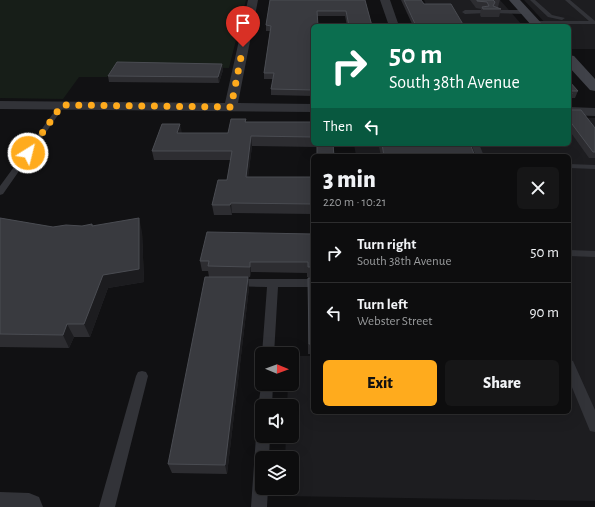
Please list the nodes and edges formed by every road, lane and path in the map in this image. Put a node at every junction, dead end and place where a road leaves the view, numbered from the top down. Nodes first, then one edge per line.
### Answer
1 (253, 0) edge
2 (385, 0) edge
3 (514, 0) edge
4 (532, 0) edge
5 (567, 0) edge
6 (465, 12) dead end
7 (484, 12) edge
8 (495, 12) edge
9 (525, 12) junction
10 (588, 18) junction
11 (393, 24) edge
12 (536, 24) edge
13 (566, 24) edge
14 (571, 61) edge
15 (595, 88) edge
16 (0, 105) edge
17 (62, 105) junction
18 (231, 107) junction
19 (311, 108) edge
20 (571, 111) edge
21 (595, 112) edge
22 (571, 166) edge
23 (595, 167) edge
24 (0, 192) edge
25 (571, 253) edge
26 (595, 254) edge
27 (228, 283) edge
28 (273, 283) junction
29 (311, 283) edge
30 (268, 347) edge
31 (571, 370) edge
32 (142, 376) dead end
33 (595, 426) edge
34 (260, 495) edge
35 (0, 506) edge
36 (29, 507) edge
37 (107, 507) edge
38 (259, 507) edge

1 - 18 street
2 - 11 street
3 - 9 main road
4 - 10 lane
5 - 10 lane
6 - 7 lane
8 - 9 lane
9 - 12 main road
10 - 13 lane
14 - 15 main road
16 - 17 street
17 - 18 street
17 - 24 lane
18 - 19 street
20 - 21 street
22 - 23 lane
25 - 26 lane
27 - 28 lane
28 - 29 lane
28 - 30 lane
31 - 33 lane
32 - 37 lane
34 - 38 lane
35 - 36 street

